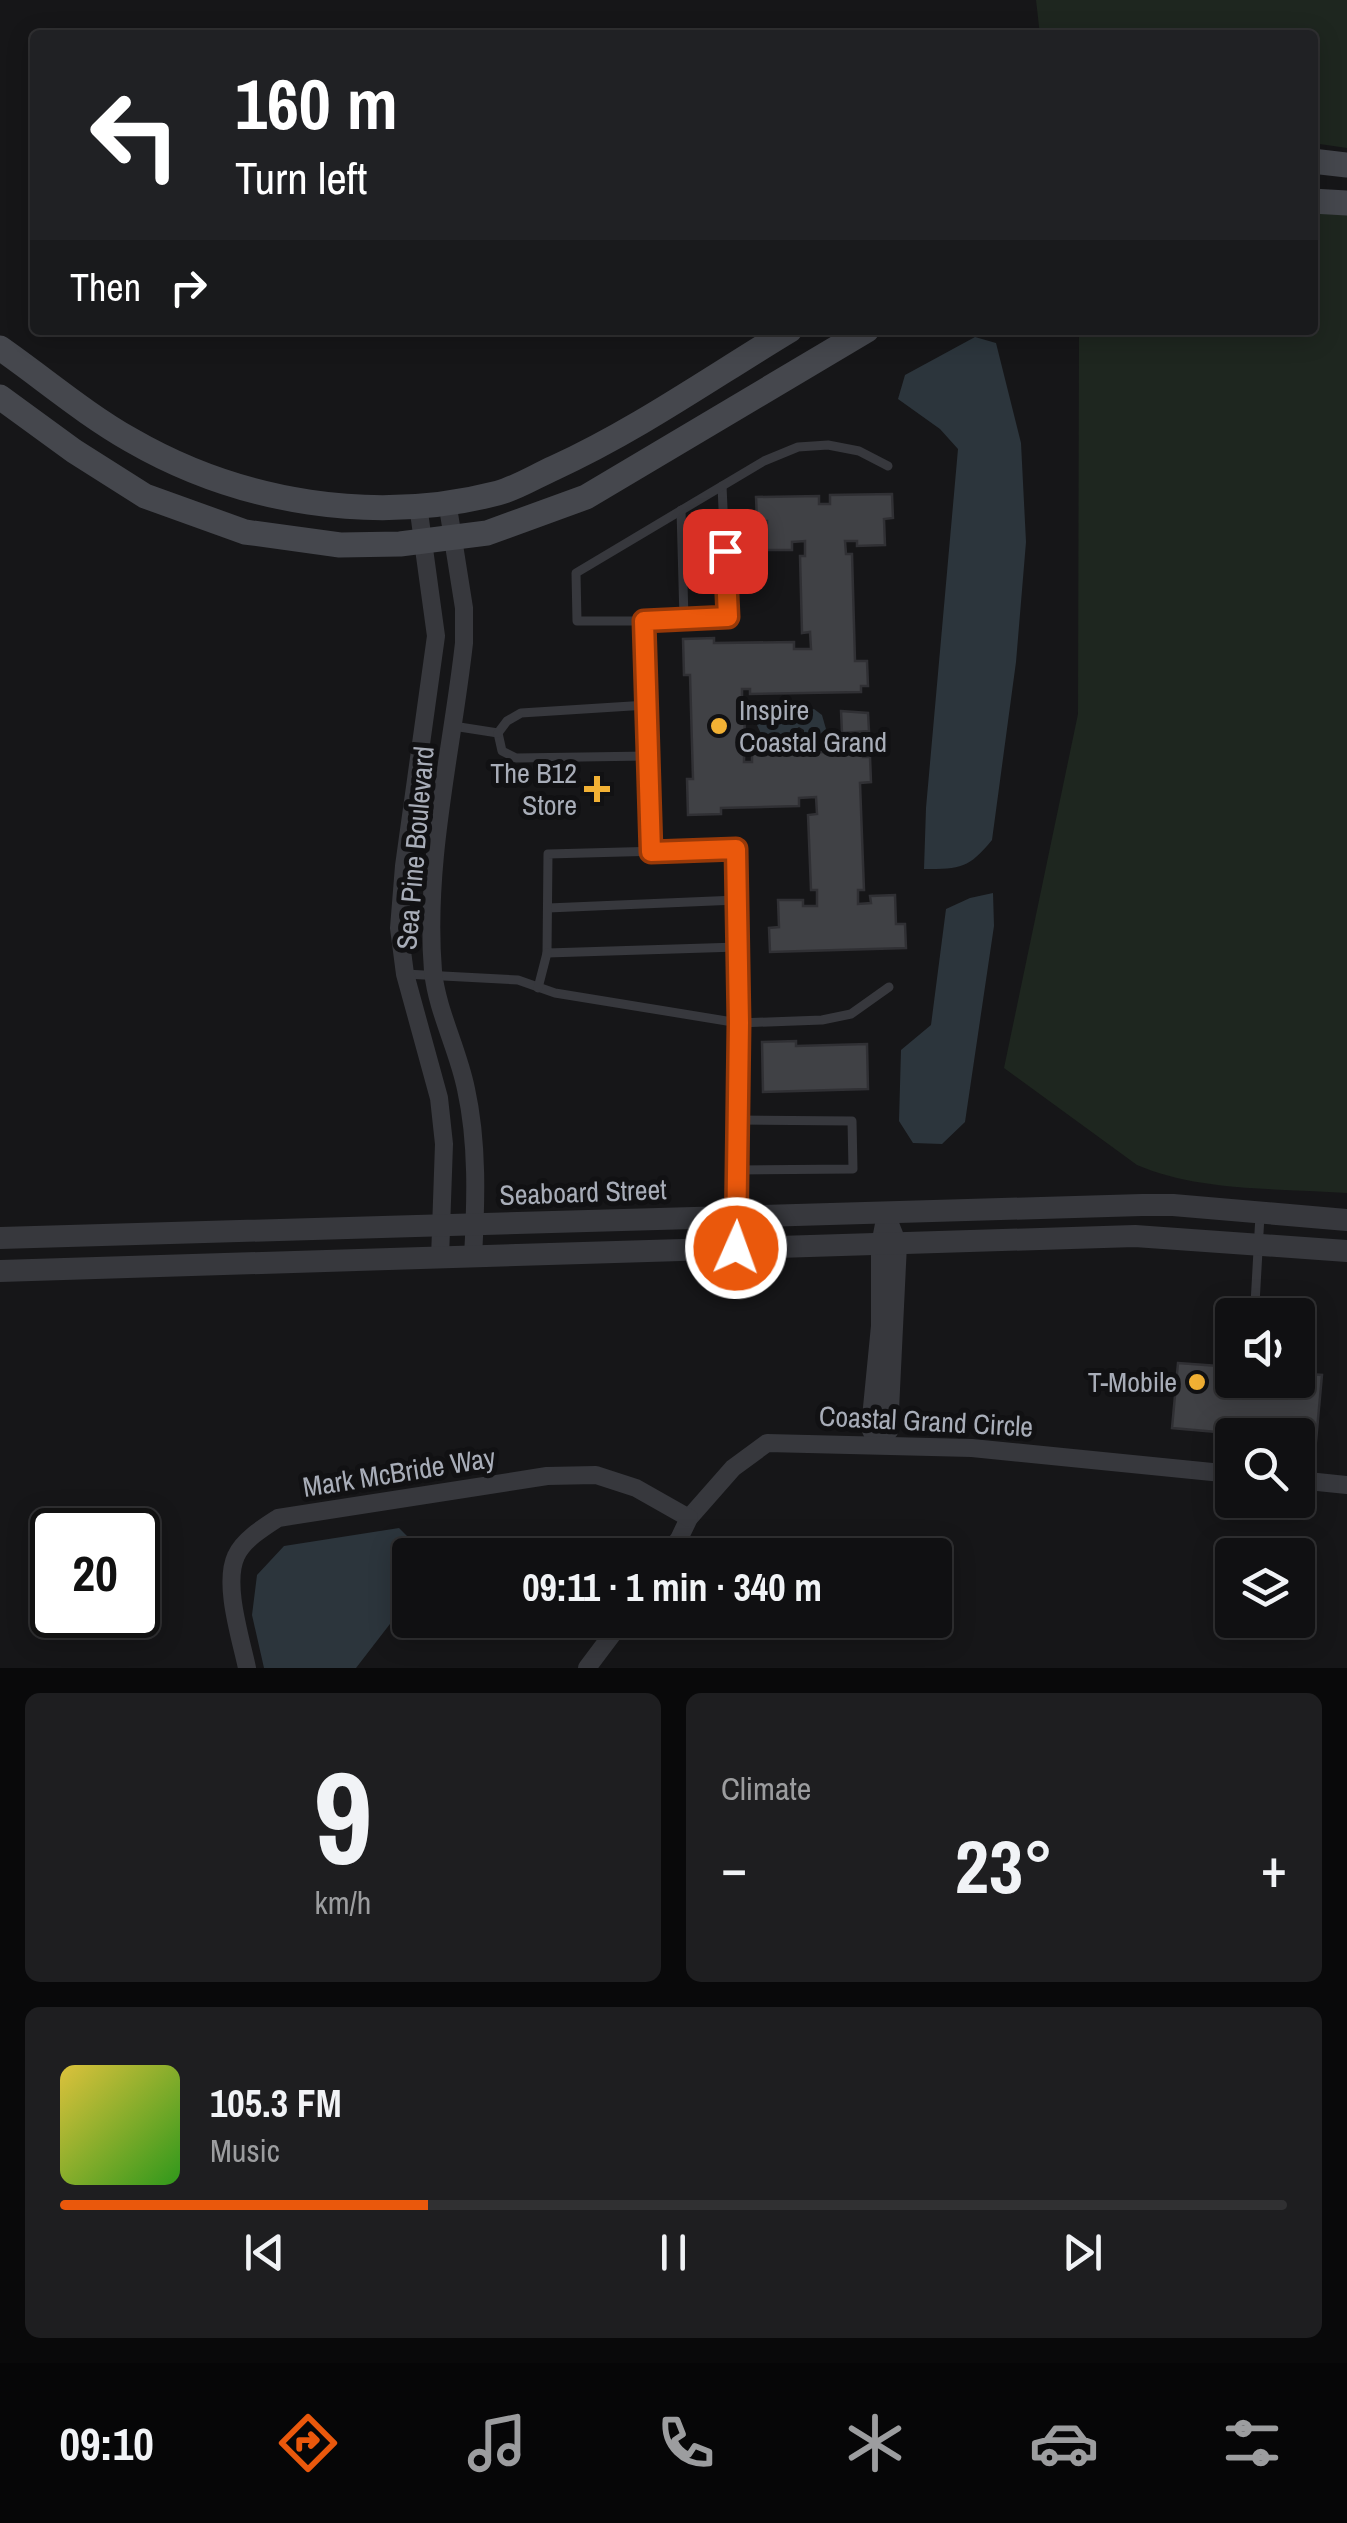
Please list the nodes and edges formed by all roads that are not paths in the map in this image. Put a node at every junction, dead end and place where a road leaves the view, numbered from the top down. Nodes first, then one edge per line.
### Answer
1 (1318, 163) edge
2 (1347, 166) edge
3 (1318, 201) edge
4 (1347, 203) edge
5 (782, 335) edge
6 (859, 335) edge
7 (0, 348) edge
8 (0, 397) edge
9 (888, 466) dead end
10 (722, 486) junction
11 (447, 501) junction
12 (418, 506) junction
13 (681, 510) junction
14 (454, 538) junction
15 (423, 542) junction
16 (684, 619) junction
17 (644, 621) junction
18 (647, 705) junction
19 (422, 725) junction
20 (453, 726) junction
21 (498, 733) junction
22 (648, 756) junction
23 (651, 852) junction
24 (737, 900) junction
25 (548, 908) junction
26 (738, 947) junction
27 (547, 952) junction
28 (434, 973) junction
29 (404, 974) junction
30 (889, 987) dead end
31 (538, 988) junction
32 (739, 1023) junction
33 (736, 1120) junction
34 (737, 1170) junction
35 (1261, 1213) junction
36 (886, 1214) junction
37 (736, 1218) junction
38 (1347, 1220) edge
39 (474, 1225) junction
40 (441, 1226) junction
41 (0, 1238) edge
42 (889, 1244) junction
43 (1258, 1244) junction
44 (736, 1248) junction
45 (1347, 1251) edge
46 (473, 1257) junction
47 (440, 1258) junction
48 (0, 1271) edge
49 (1255, 1298) edge
50 (877, 1444) junction
51 (1215, 1472) edge
52 (1315, 1482) edge
53 (1347, 1485) edge
54 (689, 1518) junction
55 (680, 1538) edge
56 (610, 1638) edge
57 (247, 1668) edge
58 (588, 1668) edge

1 - 2 main road
3 - 4 main road
5 - 11 main road
6 - 14 main road
7 - 12 main road
8 - 15 main road
9 - 10 lane
10 - 13 lane
10 - 16 lane
11 - 12 main road
11 - 14 street, Sea Pine Boulevard
12 - 15 street, Sea Pine Boulevard
13 - 16 lane
13 - 17 lane
14 - 15 main road
14 - 20 street, Sea Pine Boulevard
15 - 19 street, Sea Pine Boulevard
16 - 17 lane
17 - 18 lane
18 - 21 lane
18 - 22 lane
19 - 20 street
19 - 29 street, Sea Pine Boulevard
20 - 21 lane
20 - 28 street, Sea Pine Boulevard
21 - 22 lane
22 - 23 lane
23 - 24 lane
23 - 25 lane
24 - 25 lane
24 - 26 lane
25 - 27 lane
26 - 27 lane
26 - 32 lane
27 - 31 lane
28 - 29 lane
28 - 31 lane
28 - 39 street, Sea Pine Boulevard
29 - 40 street, Sea Pine Boulevard
30 - 32 lane
31 - 32 lane
32 - 33 lane
33 - 34 lane
33 - 34 lane
34 - 37 lane
35 - 36 street, Seaboard Street
35 - 38 street, Seaboard Street
35 - 43 lane
36 - 37 street, Seaboard Street
36 - 42 street
37 - 39 street, Seaboard Street
37 - 44 lane
39 - 40 street, Seaboard Street
39 - 46 street, Sea Pine Boulevard
40 - 41 street, Seaboard Street
40 - 47 street, Sea Pine Boulevard
42 - 43 street
42 - 44 street
42 - 50 street
43 - 45 street
43 - 49 lane
44 - 46 street
46 - 47 street
47 - 48 street
50 - 51 street, Coastal Grand Circle
50 - 54 street, Coastal Grand Circle
52 - 53 street
54 - 55 street, Coastal Grand Circle
54 - 57 street, Mark McBride Way
56 - 58 street

